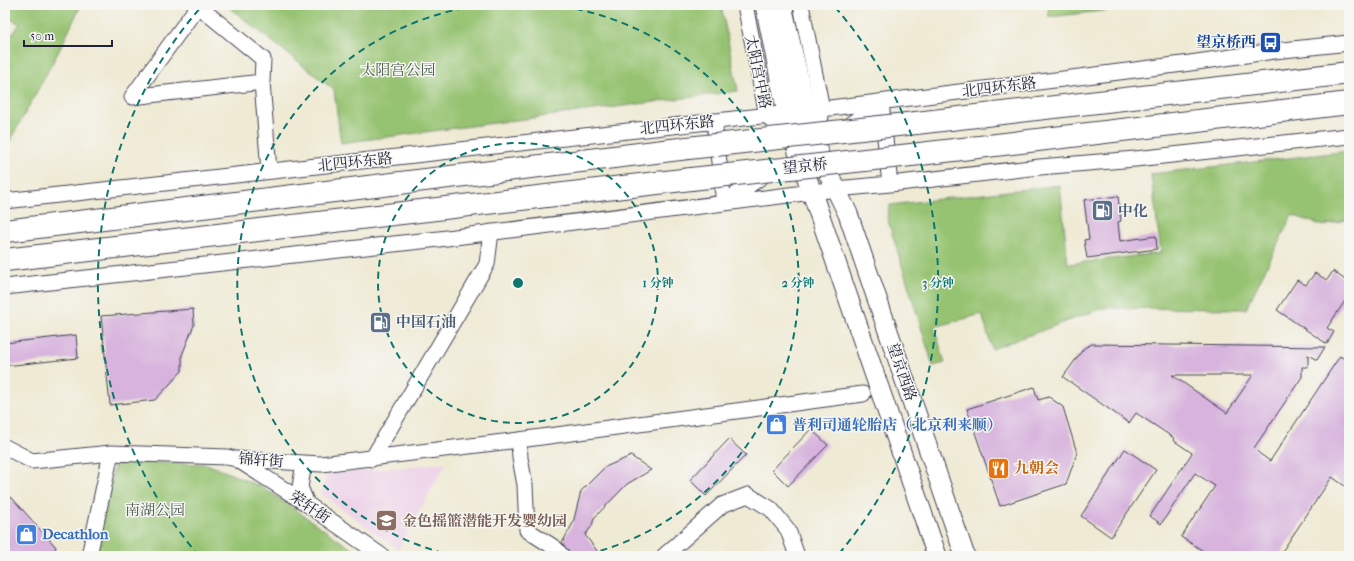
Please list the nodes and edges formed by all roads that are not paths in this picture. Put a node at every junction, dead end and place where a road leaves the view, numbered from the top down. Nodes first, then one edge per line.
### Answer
1 (745, 5) edge
2 (765, 5) edge
3 (782, 5) edge
4 (801, 5) edge
5 (197, 6) edge
6 (1349, 43) edge
7 (1349, 72) edge
8 (262, 82) junction
9 (881, 102) junction
10 (1349, 104) edge
11 (814, 110) junction
12 (787, 113) junction
13 (767, 115) junction
14 (714, 121) junction
15 (916, 123) joint
16 (1349, 136) edge
17 (688, 148) joint
18 (816, 150) junction
19 (798, 152) junction
20 (269, 172) junction
21 (890, 184) junction
22 (836, 189) junction
23 (812, 192) junction
24 (5, 201) edge
25 (724, 202) junction
26 (5, 231) edge
27 (491, 232) junction
28 (5, 260) edge
29 (5, 287) edge
30 (863, 394) dead end
31 (519, 440) junction
32 (5, 447) edge
33 (111, 453) junction
34 (372, 458) junction
35 (236, 459) junction
36 (304, 464) junction
37 (307, 504) junction
38 (89, 556) edge
39 (382, 556) edge
40 (562, 556) edge
41 (664, 556) edge
42 (797, 556) edge
43 (937, 556) edge
44 (965, 556) edge

1 - 13 street, 太阳宫中路
2 - 12 main road, 太阳宫中路
3 - 11 main road
4 - 11 street
5 - 8 street
5 - 8 street
6 - 9 street, 北四环东路
7 - 15 highway, 北四环东路
8 - 20 street
9 - 11 street, 北四环东路
9 - 18 street
9 - 21 street
10 - 28 highway, 望京桥, bridge
11 - 12 street, 北四环东路
11 - 18 main road, 望京西路
12 - 13 street, 北四环东路
12 - 19 main road, 太阳宫中路
13 - 14 street, 北四环东路
13 - 19 street, 太阳宫中路
14 - 20 street, 北四环东路
14 - 25 street
15 - 17 highway, 望京桥, bridge
16 - 21 street
17 - 26 highway, 北四环东路
18 - 19 street
18 - 22 main road, 望京西路
19 - 23 main road, 望京西路
19 - 25 street
20 - 24 street, 北四环东路
21 - 22 street
22 - 23 street
22 - 44 main road, 望京西路
23 - 25 street
23 - 43 main road, 望京西路
25 - 27 street
27 - 29 street
27 - 34 street
30 - 31 street, 锦轩街
31 - 34 street, 锦轩街
31 - 40 street
32 - 33 street, 锦轩街
33 - 35 street, 锦轩街
33 - 38 street
34 - 36 street, 锦轩街
35 - 36 street, 锦轩街
35 - 37 street, 荣轩街
36 - 37 street
37 - 39 street, 荣轩街
41 - 42 street

